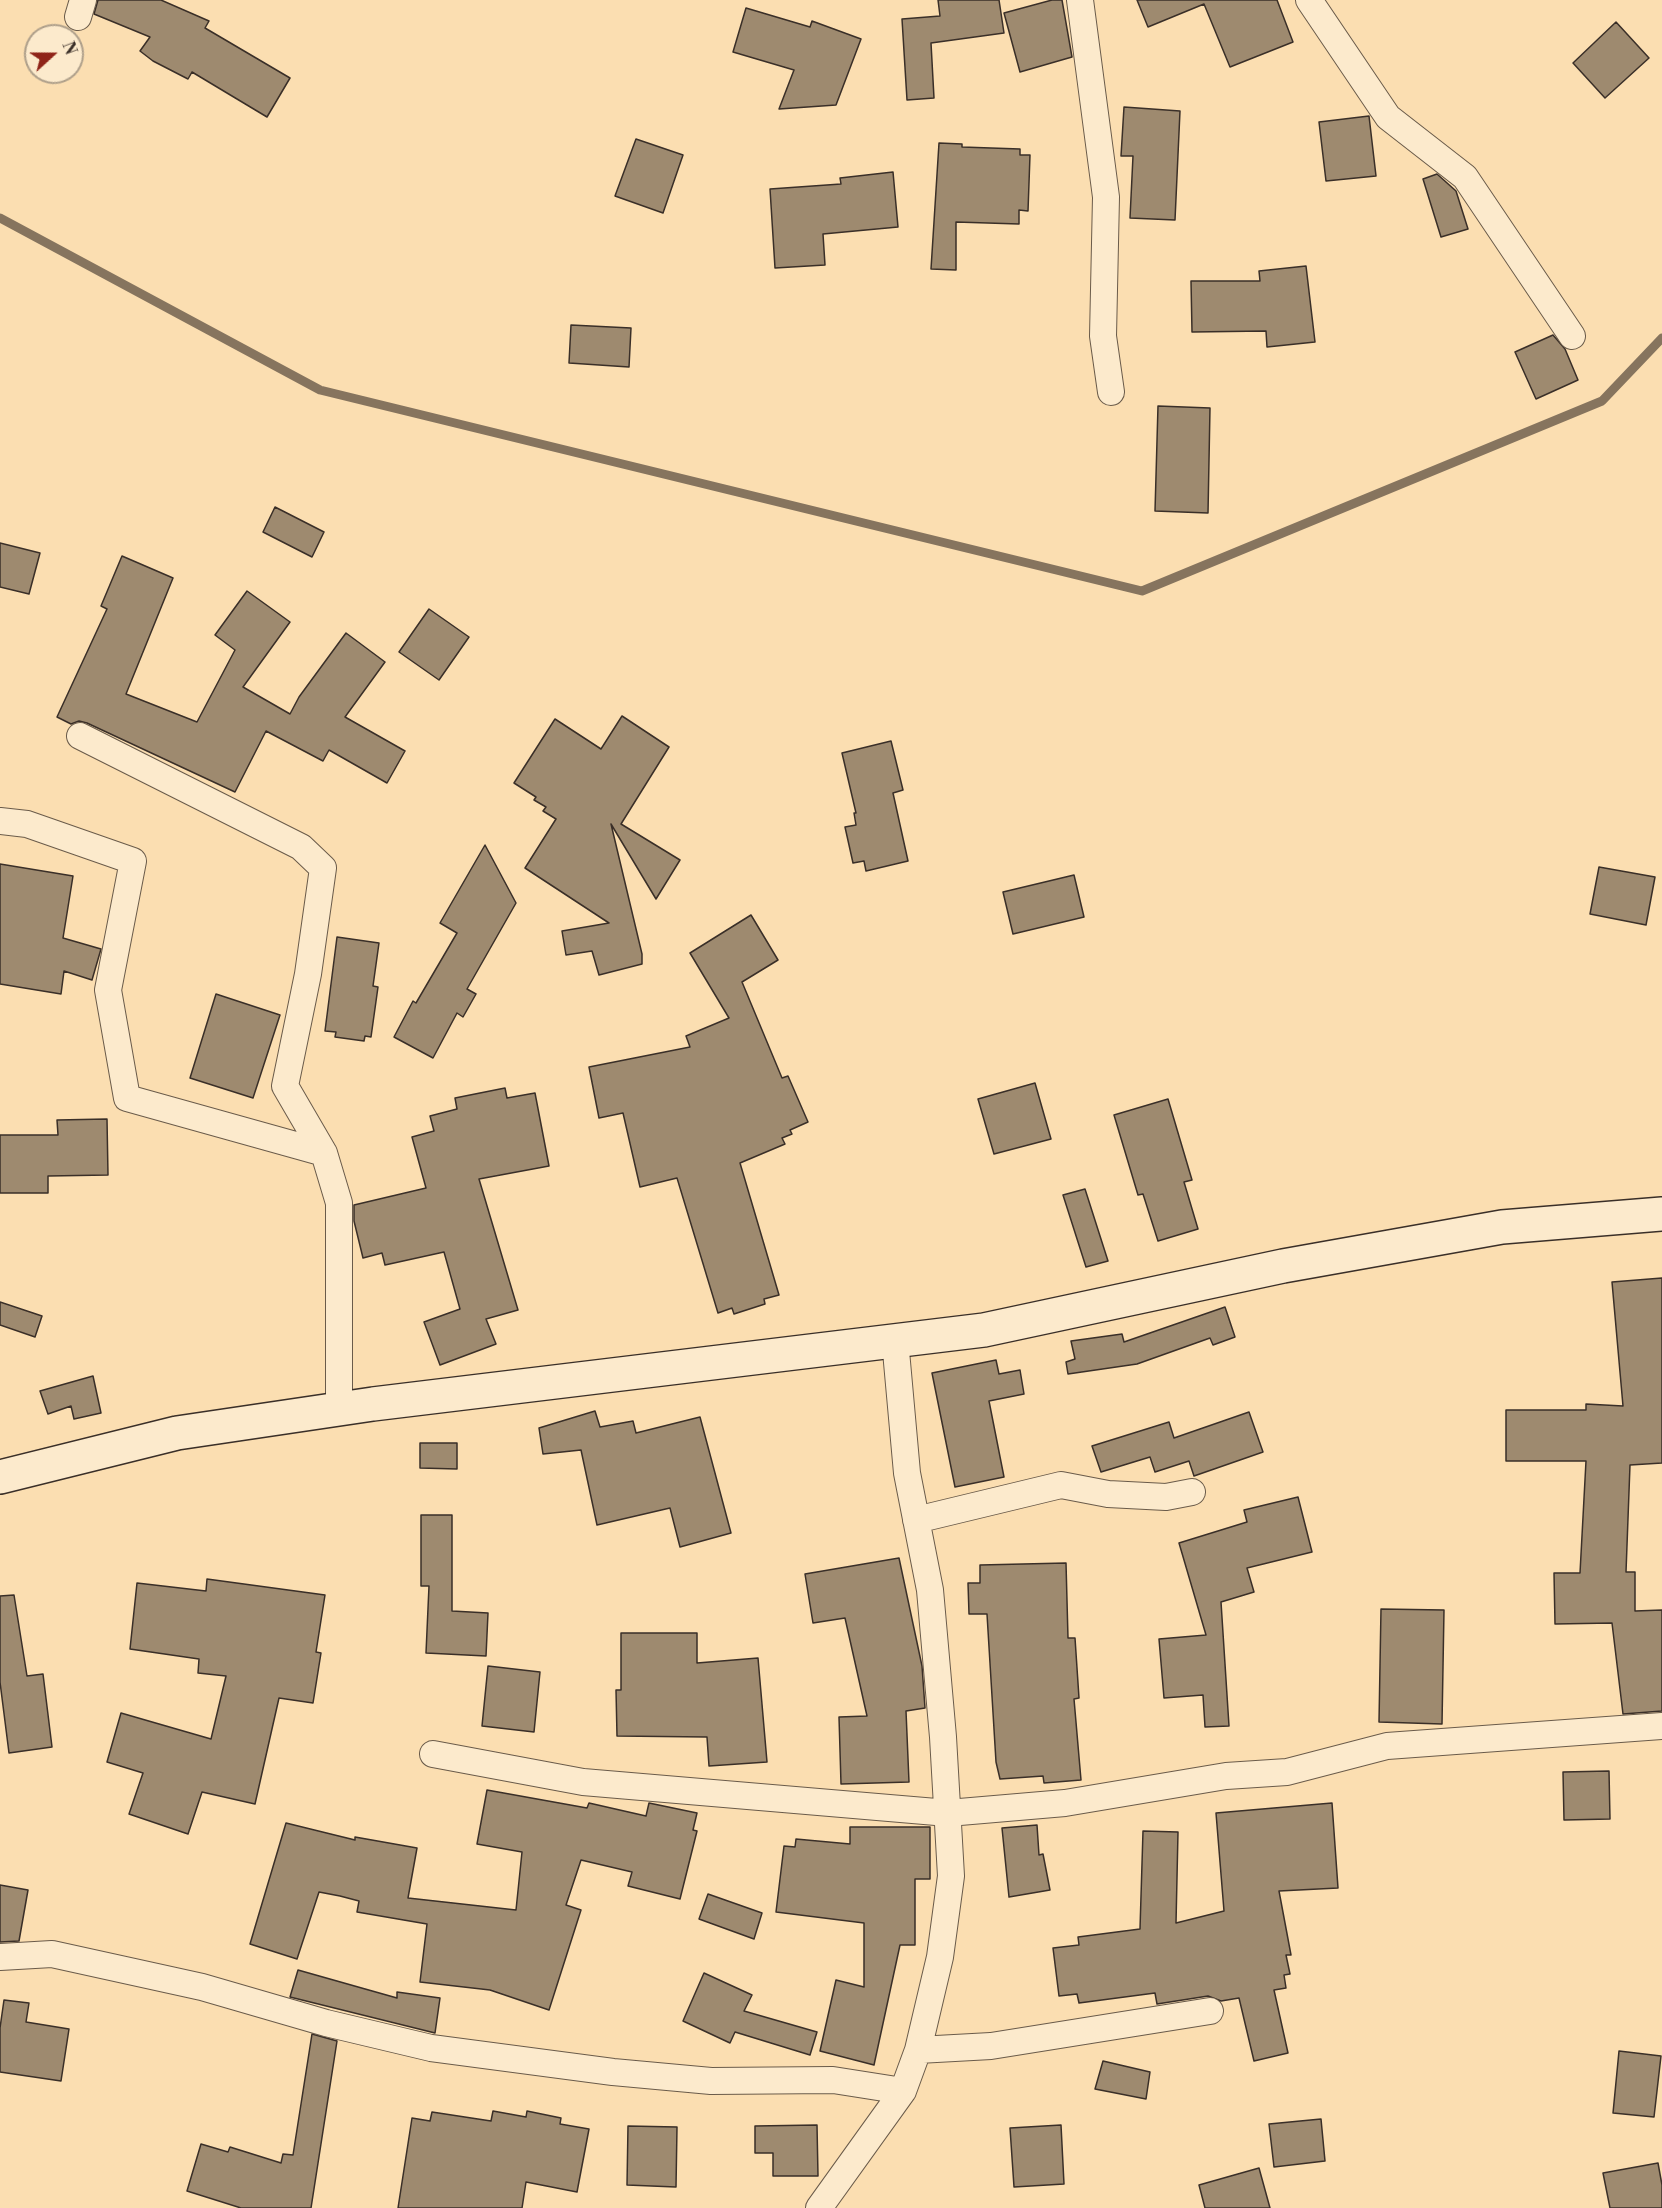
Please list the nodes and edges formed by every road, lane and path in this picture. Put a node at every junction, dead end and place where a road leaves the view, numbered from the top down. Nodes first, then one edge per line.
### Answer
1 (1080, 0) edge
2 (1309, 0) edge
3 (1572, 336) dead end
4 (1111, 392) dead end
5 (81, 736) dead end
6 (0, 821) edge
7 (324, 1153) junction
8 (1662, 1214) edge
9 (896, 1340) junction
10 (339, 1409) junction
11 (0, 1477) edge
12 (1192, 1492) dead end
13 (916, 1520) junction
14 (1662, 1726) edge
15 (433, 1754) dead end
16 (948, 1813) junction
17 (0, 1957) edge
18 (1210, 2011) dead end
19 (918, 2050) junction
20 (903, 2091) junction
21 (819, 2208) edge

1 - 4 street
2 - 3 street
5 - 7 street
6 - 7 street
7 - 10 street
8 - 9 street
9 - 10 street
9 - 13 street
10 - 11 street
12 - 13 street
13 - 16 street
14 - 16 street
15 - 16 street
16 - 19 street
17 - 20 street
18 - 19 street
19 - 20 street
20 - 21 street

